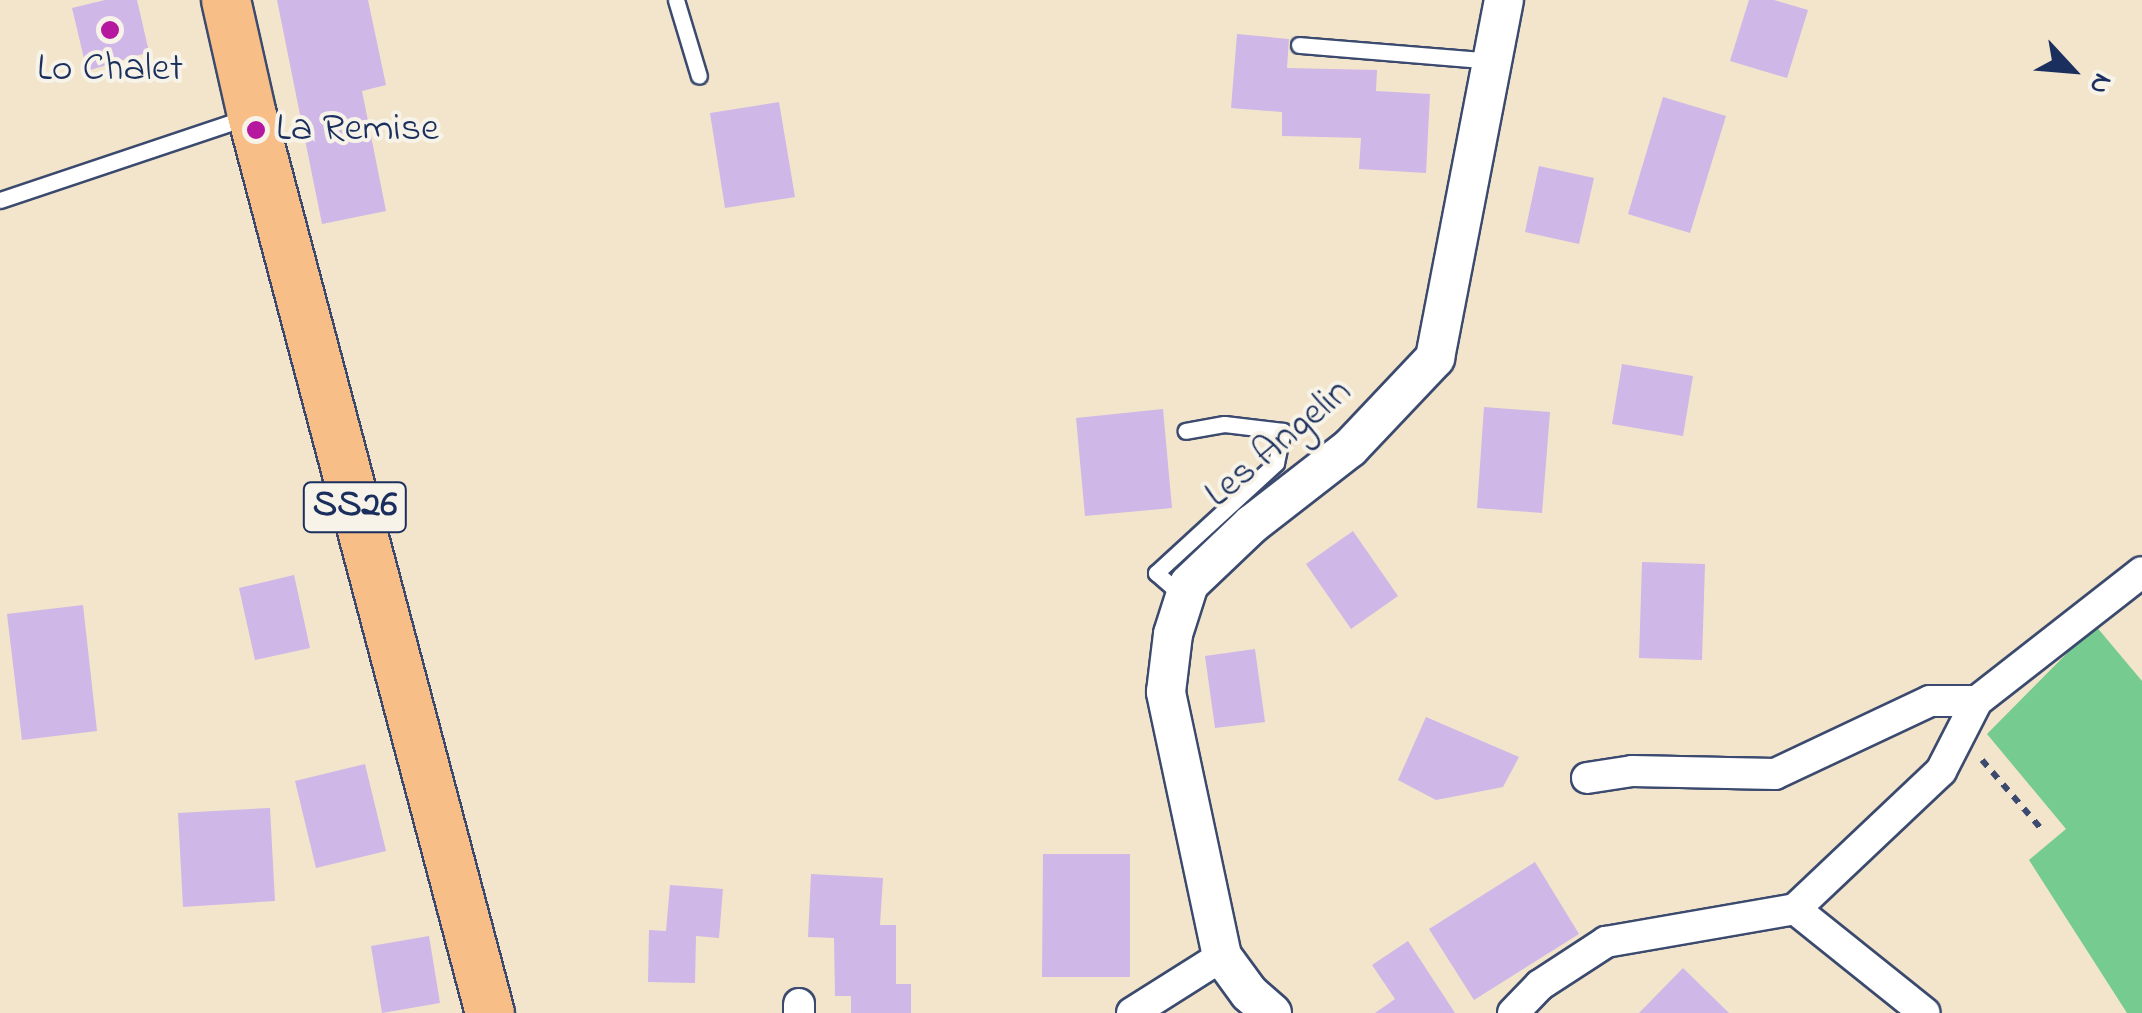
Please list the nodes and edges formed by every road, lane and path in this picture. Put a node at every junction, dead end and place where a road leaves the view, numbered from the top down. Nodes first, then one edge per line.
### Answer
1 (226, 0) edge
2 (676, 0) edge
3 (1504, 0) edge
4 (1300, 45) dead end
5 (1492, 62) junction
6 (699, 76) dead end
7 (252, 115) junction
8 (0, 200) edge
9 (1186, 432) dead end
10 (2142, 572) edge
11 (1184, 598) junction
12 (1977, 702) junction
13 (1961, 734) junction
14 (1588, 778) dead end
15 (2043, 832) dead end
16 (1795, 909) junction
17 (1222, 956) junction
18 (490, 1013) edge
19 (1132, 1013) edge
20 (1272, 1013) edge
21 (1513, 1013) edge
22 (1925, 1013) edge

1 - 7 main road, SS26
2 - 6 lane
3 - 5 street, Les Angelin
4 - 5 lane
5 - 11 street, Les Angelin
7 - 8 lane
7 - 18 main road, SS26
9 - 11 lane
10 - 12 street
11 - 17 street, Les Angelin
12 - 13 street
12 - 14 street
13 - 15 path
13 - 16 street
16 - 21 street
16 - 22 street
17 - 19 street
17 - 20 street

